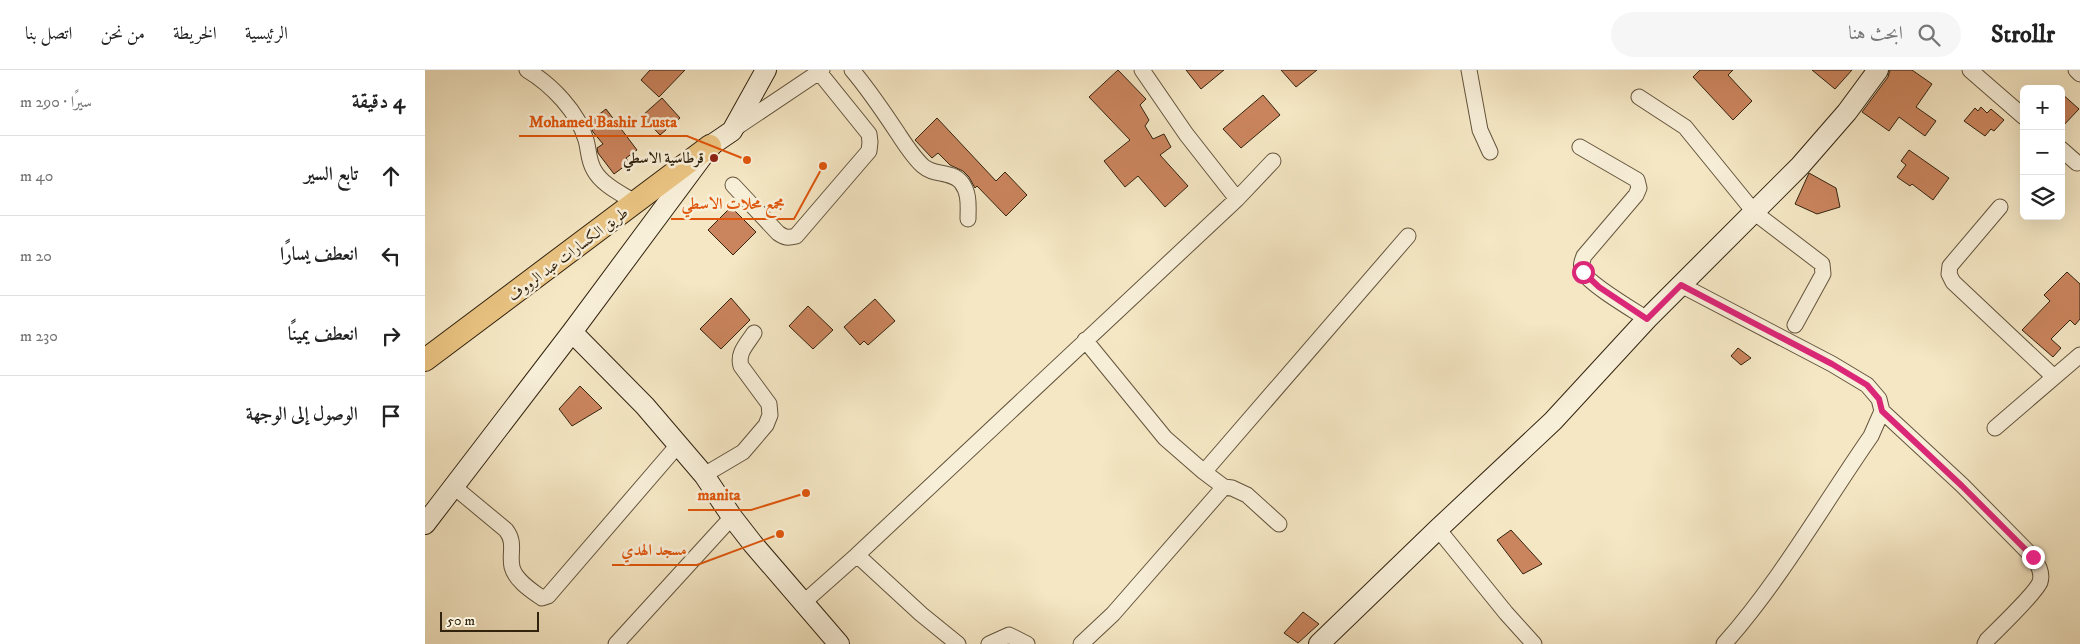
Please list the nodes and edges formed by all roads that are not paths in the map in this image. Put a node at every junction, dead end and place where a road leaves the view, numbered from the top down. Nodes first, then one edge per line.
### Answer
1 (527, 70) edge
2 (765, 70) edge
3 (852, 70) edge
4 (1142, 70) edge
5 (1469, 70) edge
6 (1878, 70) edge
7 (1970, 70) edge
8 (2076, 70) edge
9 (820, 71) edge
10 (2080, 74) edge
11 (1639, 96) dead end
12 (2020, 114) edge
13 (732, 131) junction
14 (710, 146) junction
15 (1580, 147) dead end
16 (1490, 152) dead end
17 (2065, 152) edge
18 (1273, 161) dead end
19 (2077, 163) dead end
20 (733, 185) dead end
21 (1237, 198) junction
22 (636, 203) junction
23 (2000, 207) dead end
24 (1755, 213) junction
25 (968, 219) dead end
26 (1407, 236) dead end
27 (1681, 285) junction
28 (1647, 319) junction
29 (1795, 325) dead end
30 (572, 332) junction
31 (754, 333) dead end
32 (1085, 340) junction
33 (2080, 355) edge
34 (425, 360) edge
35 (2054, 377) junction
36 (1882, 411) junction
37 (1995, 428) dead end
38 (678, 445) junction
39 (1204, 472) junction
40 (704, 475) junction
41 (453, 486) junction
42 (1223, 487) junction
43 (732, 517) junction
44 (425, 524) edge
45 (1279, 524) dead end
46 (1438, 529) junction
47 (857, 555) junction
48 (803, 603) junction
49 (616, 644) edge
50 (839, 644) edge
51 (958, 644) edge
52 (989, 644) edge
53 (1027, 644) edge
54 (1081, 644) edge
55 (1319, 644) edge
56 (1534, 644) edge
57 (1724, 644) edge
58 (1985, 644) edge

1 - 22 street
2 - 13 street
3 - 25 street
4 - 21 street
5 - 16 street
6 - 24 street
7 - 12 street
8 - 10 street
9 - 13 street
9 - 20 street
11 - 24 street
13 - 14 street
14 - 22 main road, طريق الكسارات عبد الرووف
14 - 30 street
15 - 28 street
17 - 19 street
18 - 21 street
21 - 32 street
22 - 34 main road, طريق الكسارات عبد الرووف
23 - 35 street
24 - 27 street
24 - 29 street
26 - 39 street
27 - 28 street
27 - 36 street
28 - 46 street
30 - 38 street
30 - 41 street
31 - 40 street
32 - 39 street
32 - 47 street
33 - 35 street
35 - 37 street
36 - 57 street
36 - 58 street
38 - 40 street
38 - 41 street
39 - 42 street
40 - 43 street
41 - 44 street
42 - 45 street
42 - 54 street
43 - 48 street
43 - 49 street
46 - 55 street
46 - 56 street
47 - 48 street
47 - 51 street
48 - 50 street
52 - 53 street

